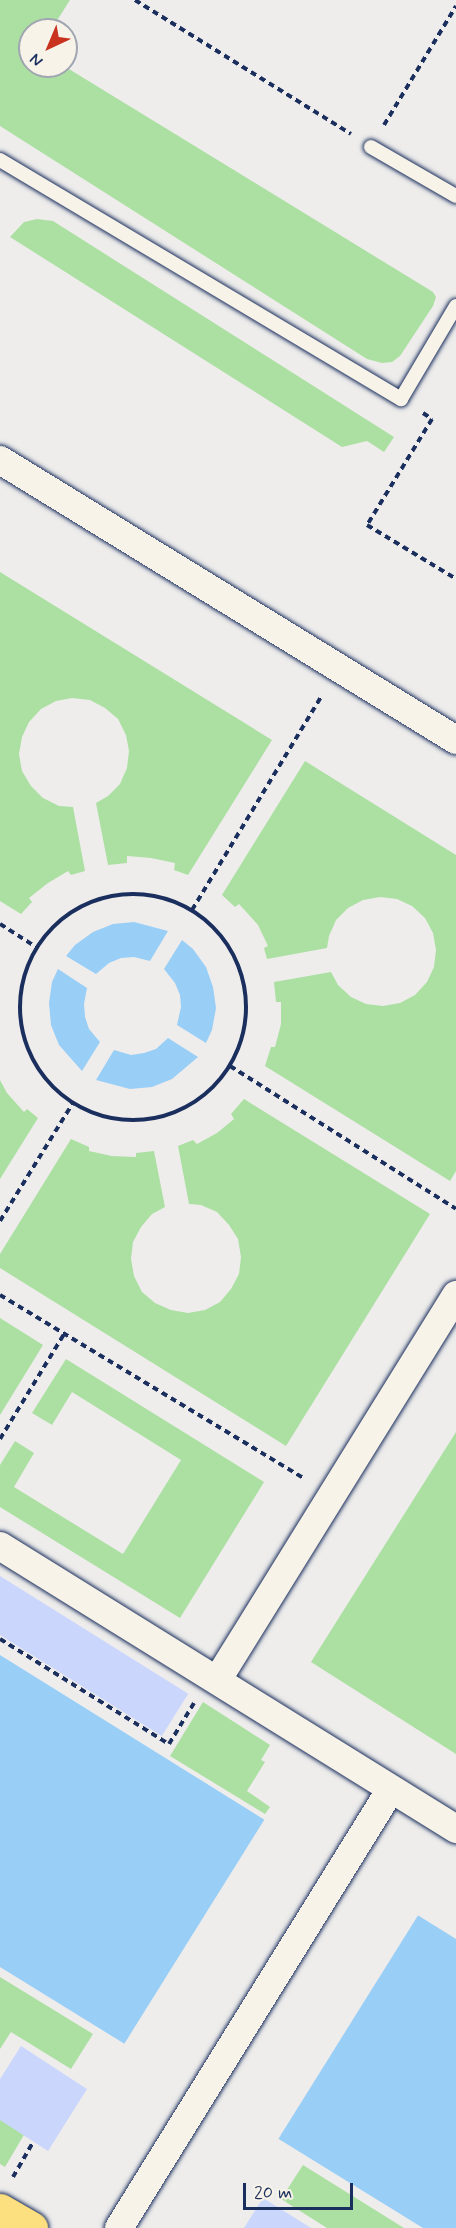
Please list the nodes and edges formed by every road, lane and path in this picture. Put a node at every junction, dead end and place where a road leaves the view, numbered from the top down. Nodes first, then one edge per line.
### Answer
1 (135, 0) edge
2 (456, 6) edge
3 (371, 147) junction
4 (0, 160) edge
5 (456, 196) edge
6 (456, 306) edge
7 (400, 399) junction
8 (0, 460) edge
9 (456, 579) edge
10 (339, 668) junction
11 (456, 740) edge
12 (192, 910) junction
13 (0, 924) edge
14 (36, 947) junction
15 (230, 1066) junction
16 (73, 1103) junction
17 (456, 1209) edge
18 (0, 1221) edge
19 (0, 1295) edge
20 (456, 1295) edge
21 (64, 1334) junction
22 (0, 1439) edge
23 (332, 1495) junction
24 (0, 1546) edge
25 (0, 1639) edge
26 (208, 1687) junction
27 (391, 1789) junction
28 (456, 1829) edge
29 (32, 2144) dead end
30 (5, 2195) edge
31 (31, 2228) edge
32 (118, 2228) edge

1 - 3 path
2 - 3 path
3 - 5 lane
4 - 7 lane
6 - 7 lane
7 - 9 path
8 - 10 street
10 - 11 street
10 - 12 path
12 - 14 path
12 - 15 path
13 - 14 path
14 - 16 path
15 - 16 path
15 - 17 path
16 - 18 path
19 - 21 path
20 - 23 street
21 - 22 path
21 - 23 path
23 - 26 street
24 - 26 street
25 - 26 path
26 - 27 street
27 - 28 street
27 - 32 street
29 - 30 path
30 - 31 highway

